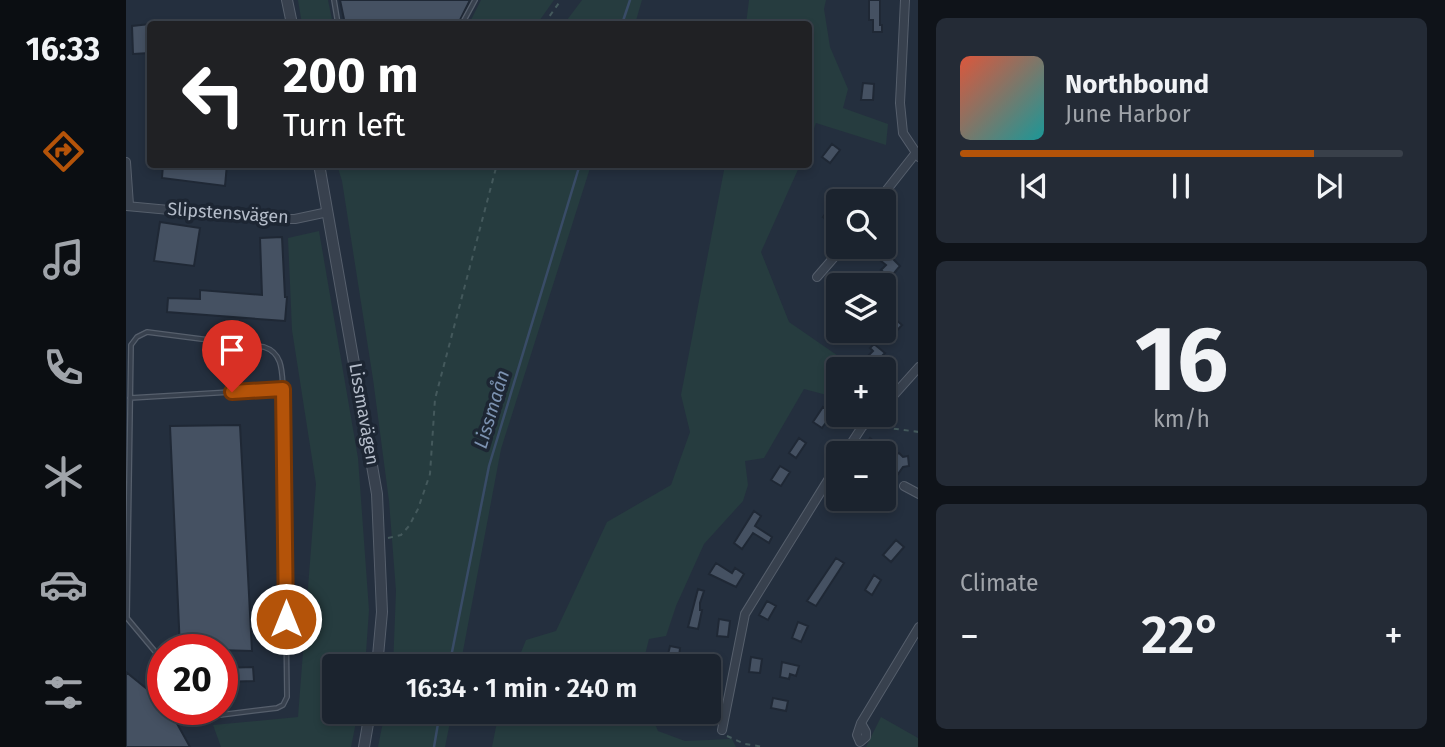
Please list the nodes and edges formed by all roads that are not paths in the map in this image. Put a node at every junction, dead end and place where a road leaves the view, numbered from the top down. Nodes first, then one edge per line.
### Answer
1 (287, 0) edge
2 (334, 0) edge
3 (475, 0) edge
4 (905, 0) edge
5 (291, 21) edge
6 (338, 21) edge
7 (464, 21) edge
8 (917, 155) edge
9 (126, 162) edge
10 (320, 168) edge
11 (888, 189) edge
12 (128, 206) edge
13 (328, 212) junction
14 (833, 259) edge
15 (817, 277) dead end
16 (918, 367) edge
17 (283, 389) junction
18 (896, 392) edge
19 (130, 398) junction
20 (826, 483) edge
21 (904, 486) dead end
22 (918, 494) edge
23 (127, 617) edge
24 (918, 626) edge
25 (147, 641) edge
26 (378, 654) edge
27 (238, 713) edge
28 (861, 723) dead end
29 (368, 724) edge
30 (722, 730) road end
31 (364, 747) edge

1 - 5 street
2 - 6 lane
3 - 7 lane
4 - 8 street
8 - 11 street
9 - 12 street
10 - 13 street, Lissmavägen
12 - 13 street, Slipstensvägen
13 - 26 street, Lissmavägen
14 - 15 street
16 - 18 street
17 - 19 lane
17 - 19 lane
17 - 27 lane
19 - 23 lane
20 - 30 street
21 - 22 street
23 - 25 lane
24 - 28 street
29 - 31 street

